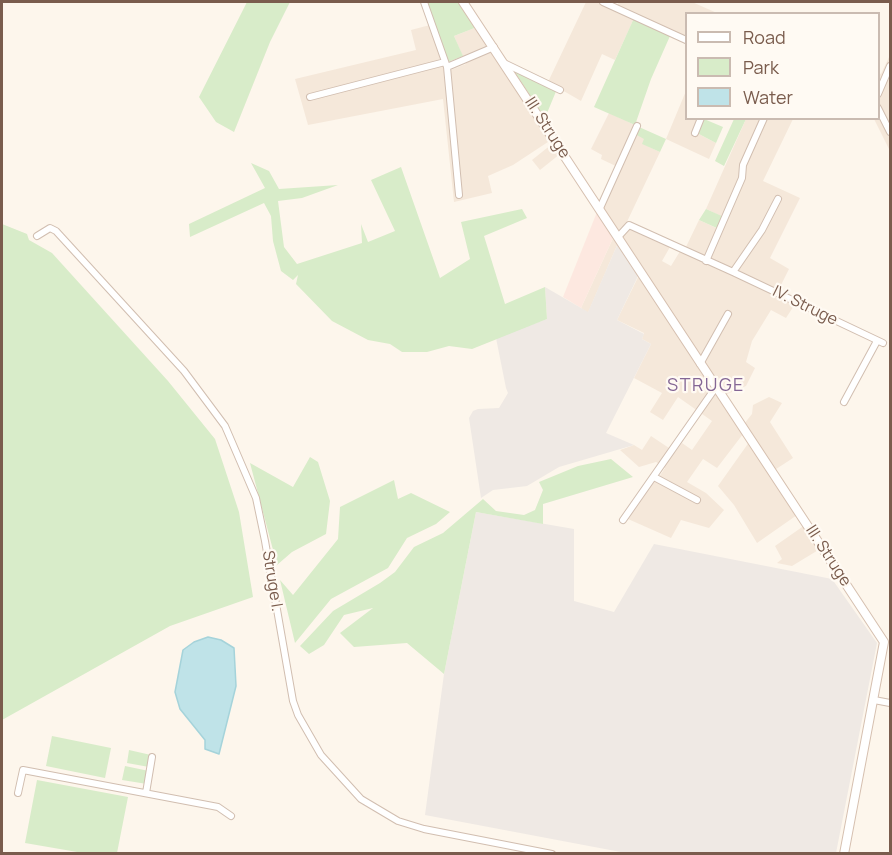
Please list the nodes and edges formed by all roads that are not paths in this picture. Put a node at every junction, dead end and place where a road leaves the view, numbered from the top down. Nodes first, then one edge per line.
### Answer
1 (424, 2) edge
2 (464, 2) edge
3 (603, 2) edge
4 (685, 39) edge
5 (494, 47) junction
6 (504, 63) junction
7 (446, 64) junction
8 (891, 66) edge
9 (560, 90) dead end
10 (880, 92) edge
11 (310, 97) dead end
12 (880, 110) edge
13 (700, 120) edge
14 (763, 120) edge
15 (637, 126) dead end
16 (891, 132) edge
17 (695, 133) dead end
18 (459, 195) dead end
19 (778, 199) dead end
20 (600, 208) junction
21 (37, 236) dead end
22 (618, 237) junction
23 (706, 261) junction
24 (733, 272) junction
25 (728, 314) dead end
26 (700, 364) junction
27 (716, 387) junction
28 (844, 402) dead end
29 (654, 477) junction
30 (697, 500) dead end
31 (623, 520) dead end
32 (874, 699) junction
33 (891, 703) edge
34 (152, 757) dead end
35 (18, 793) dead end
36 (147, 794) junction
37 (231, 816) dead end
38 (552, 854) edge
39 (844, 854) edge

1 - 7 street
2 - 5 street, III. Struge
3 - 4 street
5 - 6 street, III. Struge
5 - 7 street
6 - 9 street
6 - 20 street, III. Struge
7 - 11 street
7 - 18 street
8 - 10 street
12 - 16 street
13 - 17 street
14 - 23 street
15 - 20 street
19 - 24 street
20 - 22 street, III. Struge
21 - 38 street, Struge I.
22 - 23 street, IV. Struge
22 - 26 street, III. Struge
23 - 24 street, IV. Struge
24 - 28 street, IV. Struge
25 - 26 street
26 - 27 street, III. Struge
27 - 29 street
27 - 32 street, III. Struge
29 - 30 street
29 - 31 street
32 - 33 street
32 - 39 street, III. Struge
34 - 36 street
35 - 36 street
36 - 37 street

